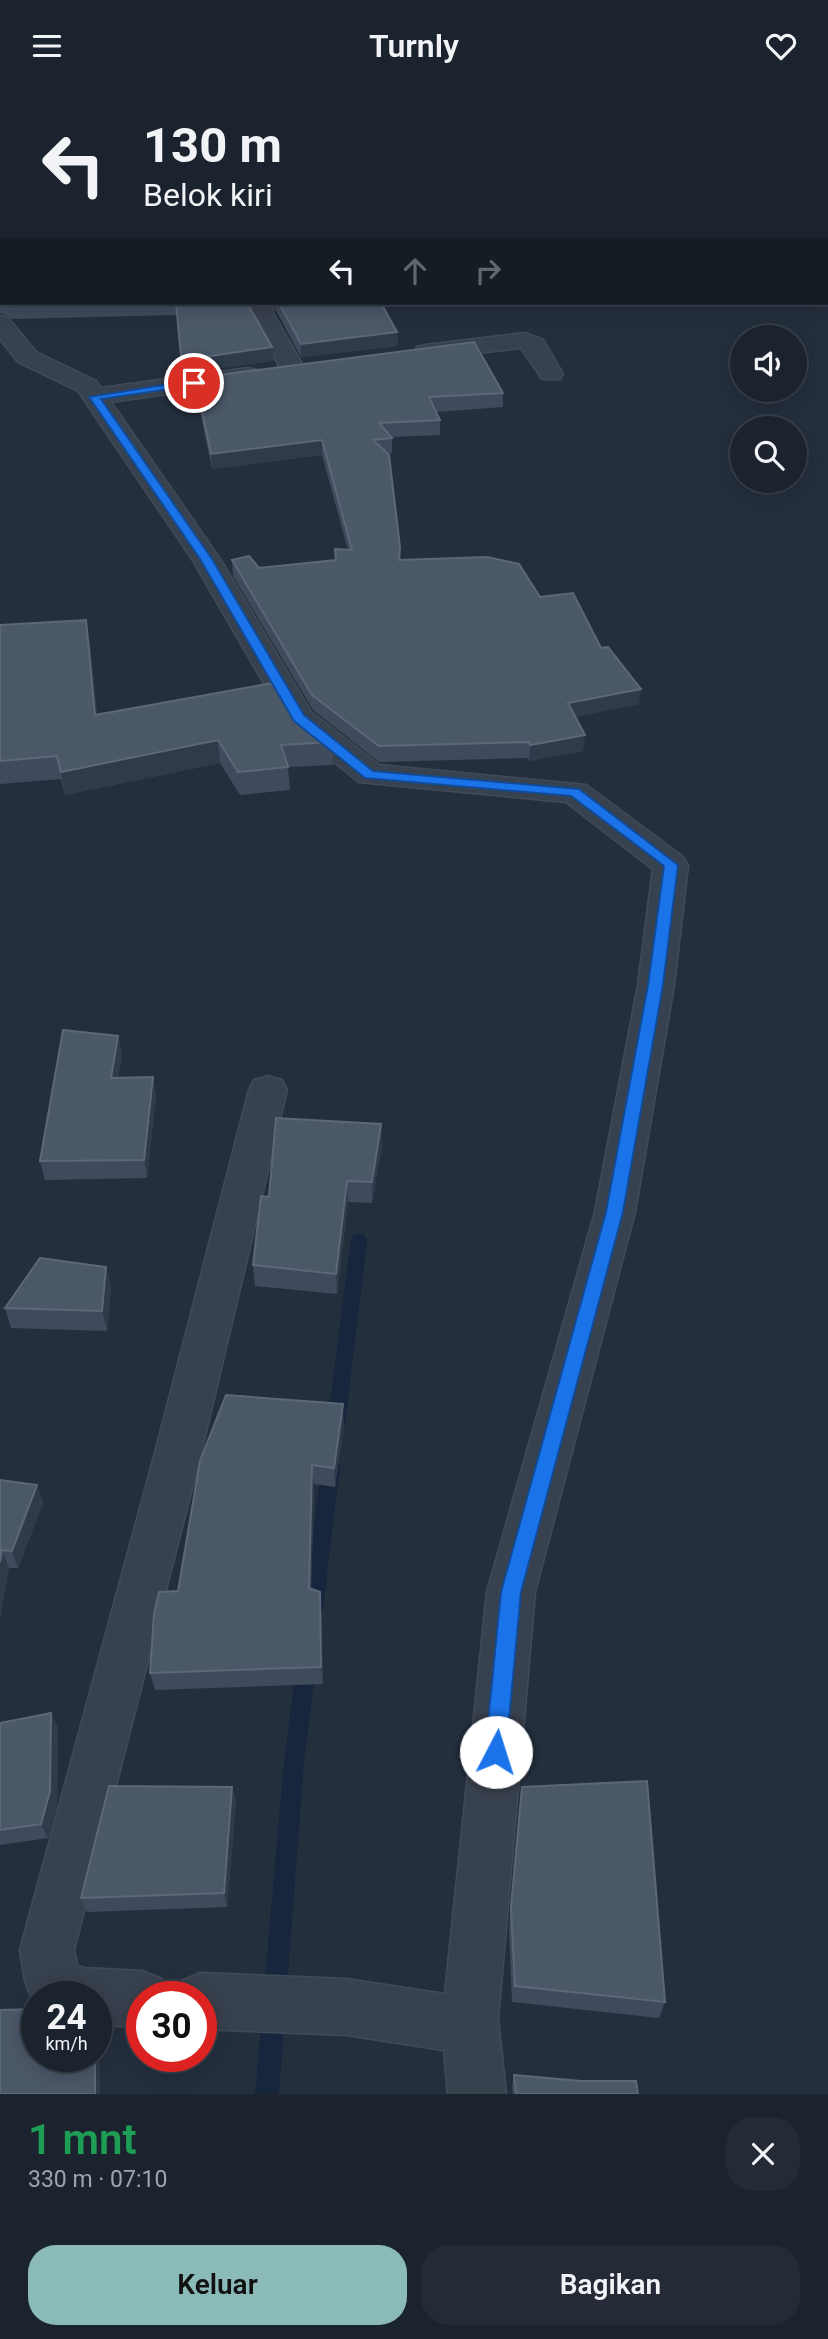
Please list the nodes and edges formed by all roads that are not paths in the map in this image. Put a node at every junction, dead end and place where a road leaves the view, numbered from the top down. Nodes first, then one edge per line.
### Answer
1 (260, 305) edge
2 (0, 323) edge
3 (403, 355) edge
4 (551, 374) dead end
5 (94, 397) junction
6 (268, 1090) dead end
7 (126, 1998) edge
8 (217, 2002) edge
9 (456, 2020) junction
10 (477, 2094) edge

1 - 5 street
2 - 5 street
3 - 4 street
5 - 9 street
6 - 7 street
8 - 9 street
9 - 10 street

